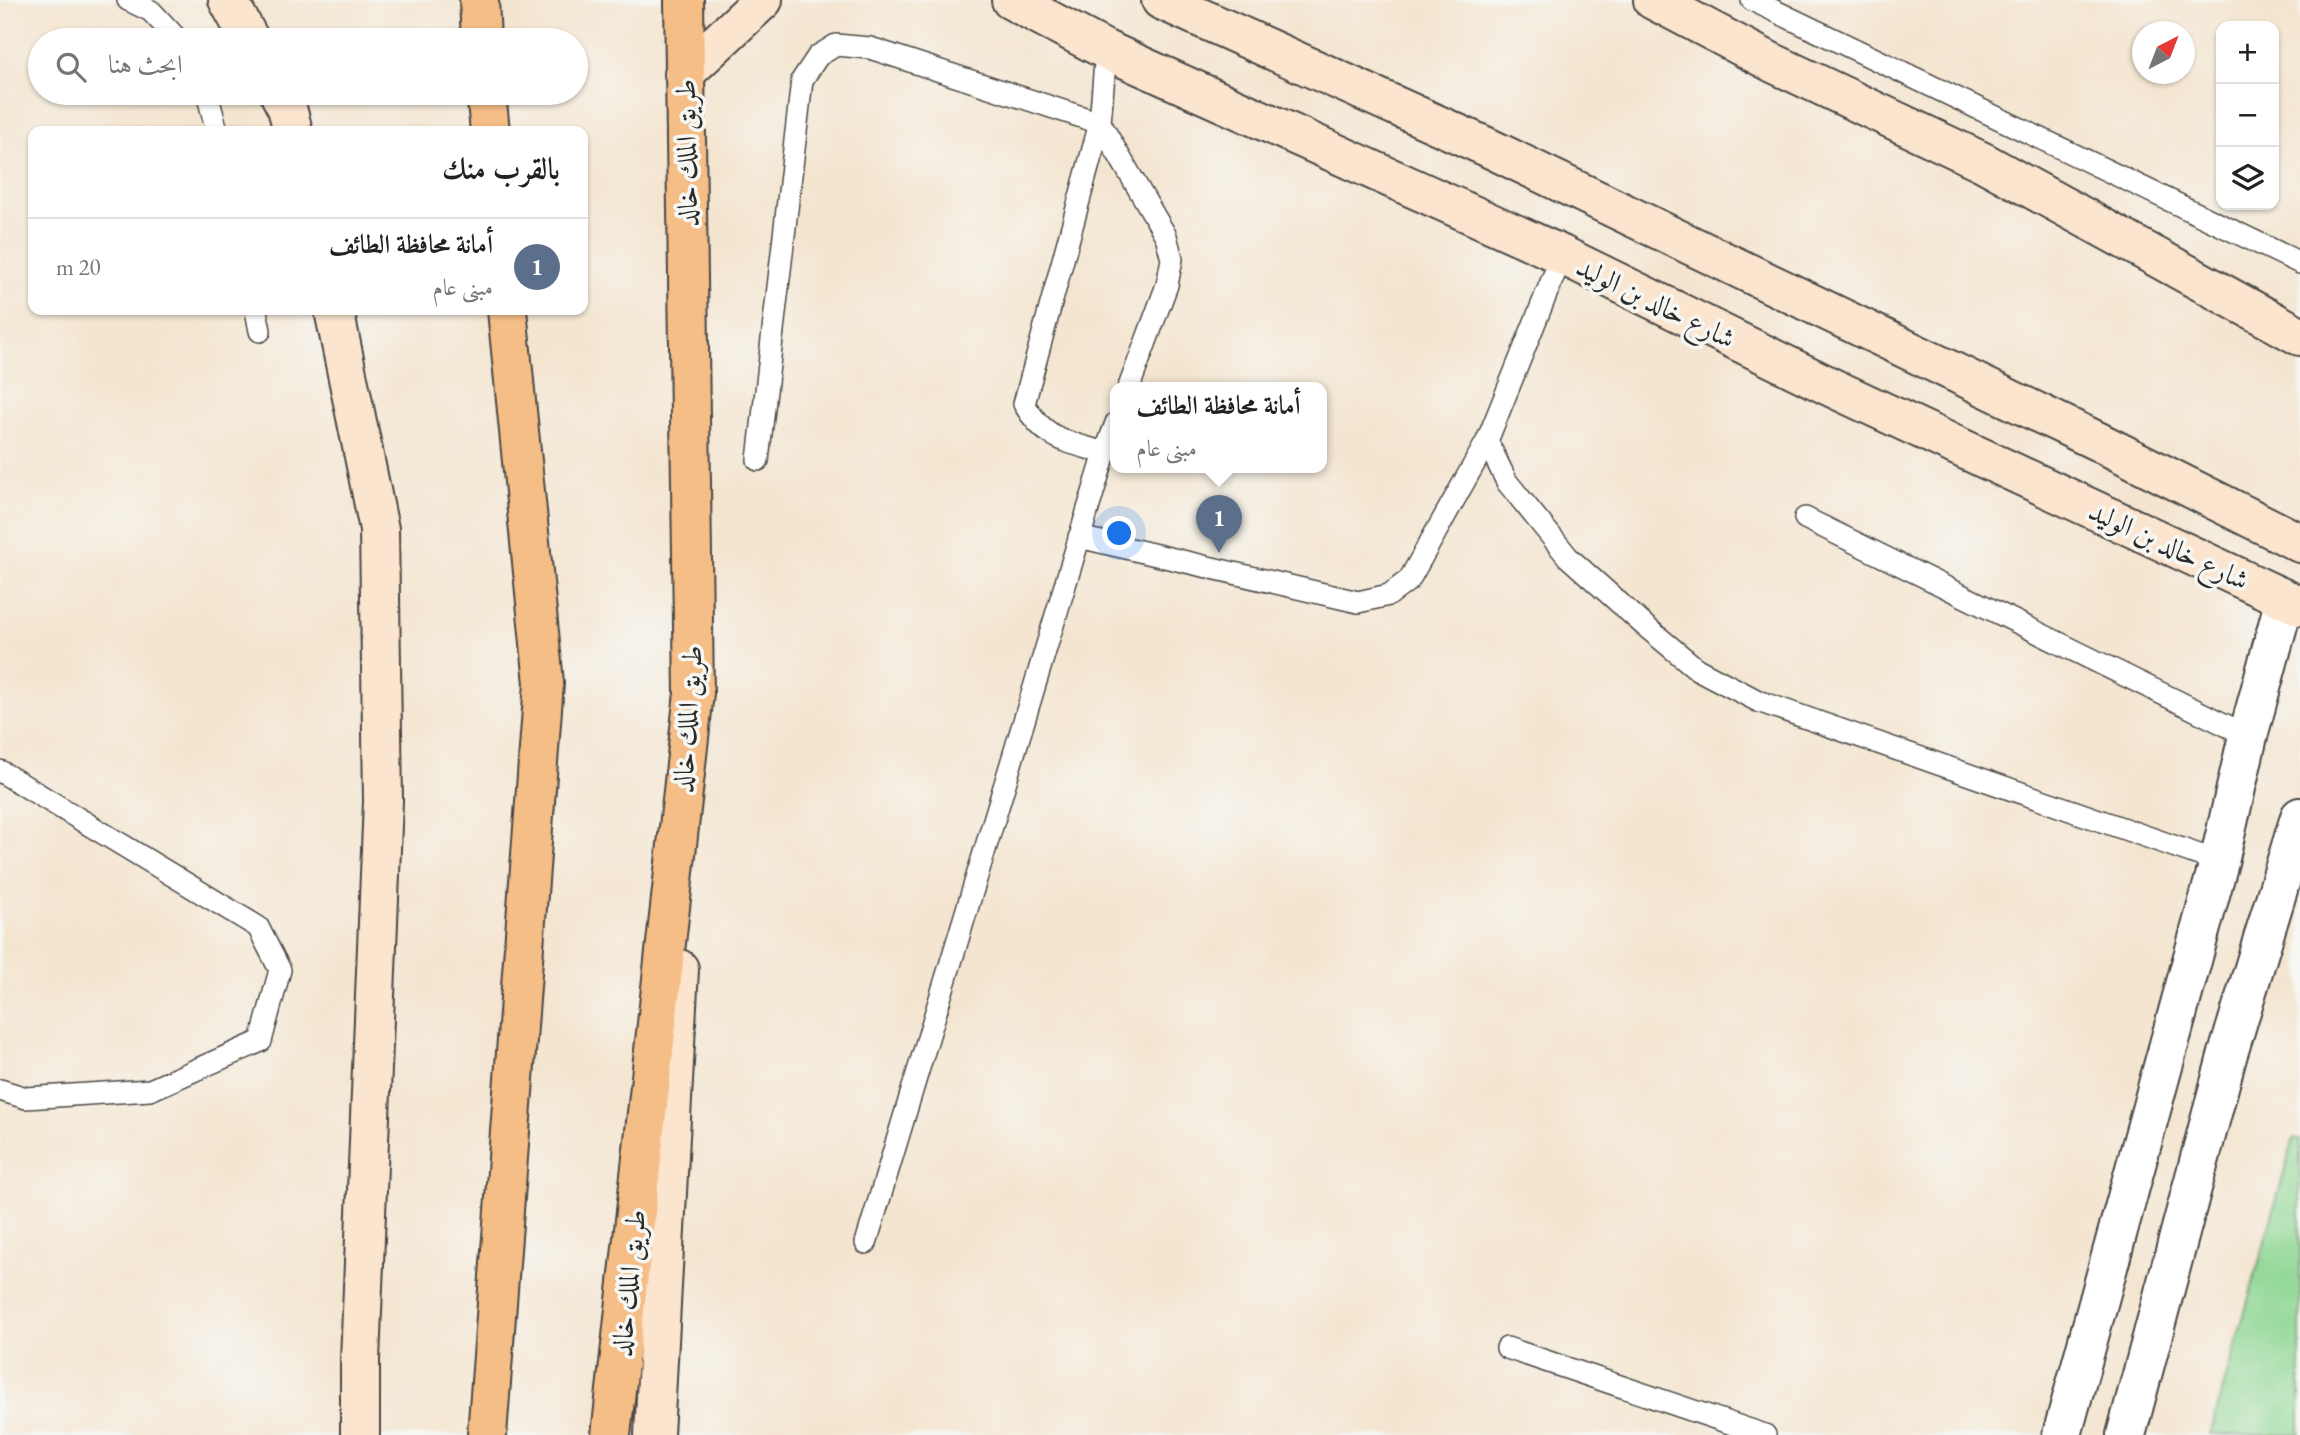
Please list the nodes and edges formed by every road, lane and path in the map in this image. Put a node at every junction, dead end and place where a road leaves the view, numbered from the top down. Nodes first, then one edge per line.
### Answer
1 (128, 0) edge
2 (479, 0) edge
3 (684, 0) edge
4 (763, 0) edge
5 (1011, 0) edge
6 (1161, 0) edge
7 (1653, 0) edge
8 (1752, 0) edge
9 (167, 28) edge
10 (480, 28) edge
11 (1106, 50) junction
12 (684, 74) junction
13 (210, 105) edge
14 (285, 105) edge
15 (487, 105) edge
16 (1100, 123) junction
17 (216, 126) edge
18 (292, 126) edge
19 (489, 126) edge
20 (1562, 256) junction
21 (2300, 263) edge
22 (257, 315) edge
23 (335, 315) edge
24 (507, 315) edge
25 (260, 331) dead end
26 (2300, 336) edge
27 (1131, 382) edge
28 (1110, 439) edge
29 (1486, 440) junction
30 (1105, 453) junction
31 (758, 460) dead end
32 (1805, 518) dead end
33 (1080, 537) junction
34 (2300, 543) edge
35 (2292, 603) edge
36 (694, 693) junction
37 (2248, 736) junction
38 (0, 771) edge
39 (2300, 817) edge
40 (2218, 862) junction
41 (0, 1090) edge
42 (866, 1243) dead end
43 (1507, 1348) dead end
44 (360, 1435) edge
45 (487, 1435) edge
46 (611, 1435) edge
47 (654, 1435) edge
48 (1765, 1435) edge
49 (2062, 1435) edge
50 (2126, 1435) edge

1 - 9 lane
2 - 10 main road
3 - 12 main road, طريق الملك خالد
4 - 12 street
5 - 11 street, شارع خالد بن الوليد
6 - 34 street
7 - 26 street
8 - 21 lane
11 - 16 lane
11 - 20 street, شارع خالد بن الوليد
12 - 36 main road, طريق الملك خالد
13 - 17 lane
14 - 18 street
15 - 19 main road
16 - 27 lane
16 - 30 lane
16 - 31 lane
20 - 29 lane
20 - 35 street, شارع خالد بن الوليد
22 - 25 lane
23 - 44 street
24 - 45 main road
28 - 30 lane
29 - 33 lane
29 - 40 lane
30 - 33 lane
32 - 37 lane
33 - 42 lane
35 - 37 street
36 - 46 main road, طريق الملك خالد
36 - 47 street
37 - 40 street
38 - 41 lane
39 - 50 street
40 - 49 street
43 - 48 lane

